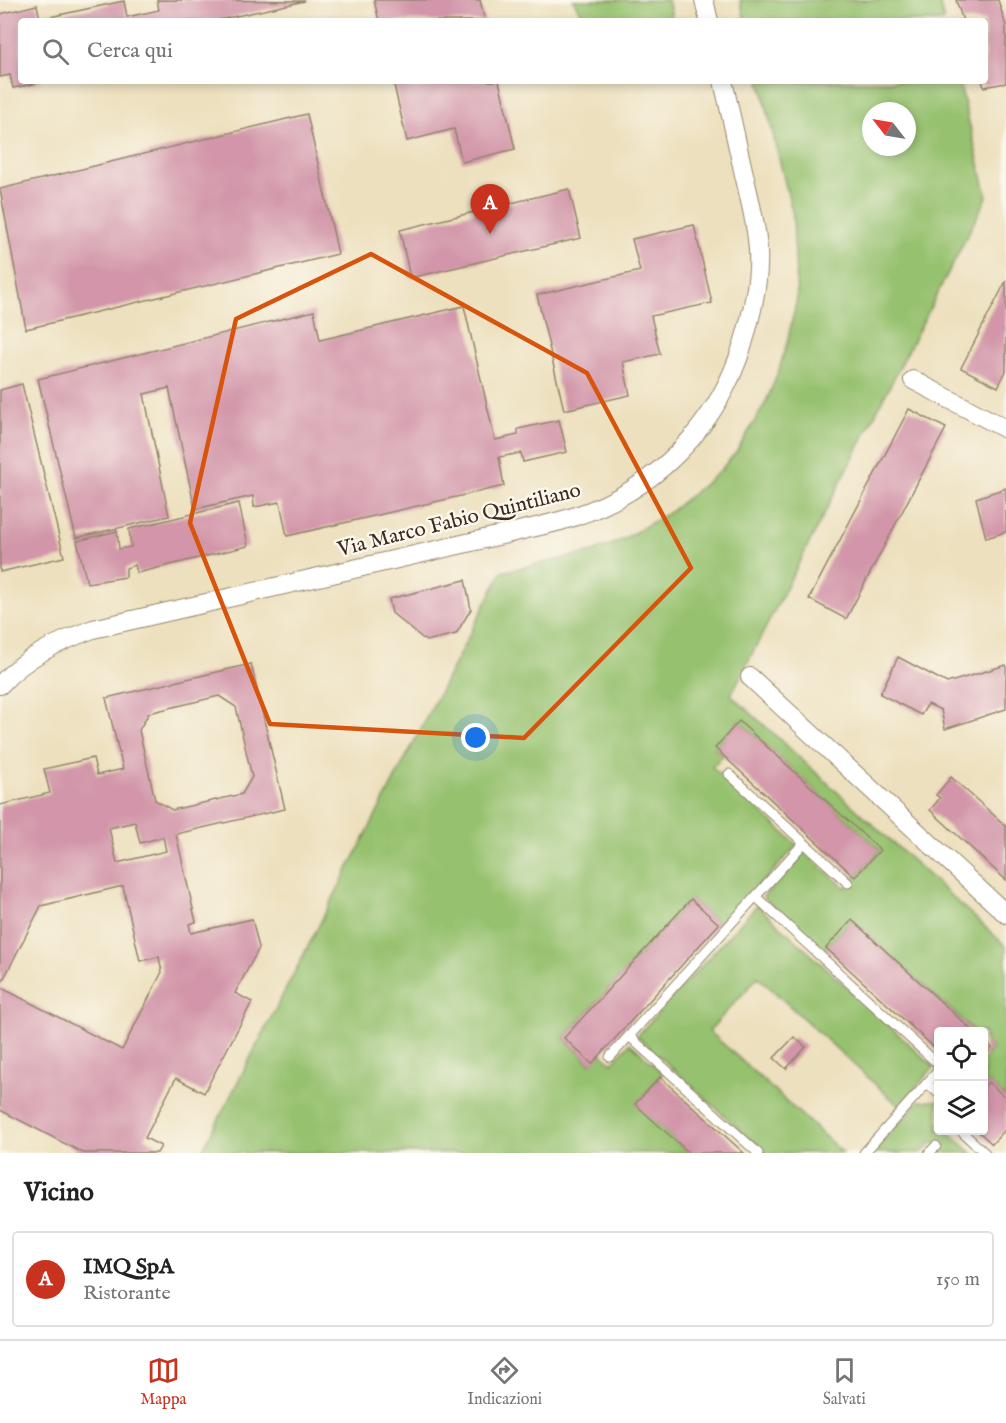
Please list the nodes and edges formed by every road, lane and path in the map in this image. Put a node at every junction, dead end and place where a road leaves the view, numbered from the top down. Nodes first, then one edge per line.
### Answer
1 (704, 0) edge
2 (708, 18) edge
3 (724, 84) edge
4 (913, 380) dead end
5 (1006, 429) edge
6 (3, 677) edge
7 (750, 677) dead end
8 (729, 774) dead end
9 (804, 843) junction
10 (848, 883) dead end
11 (756, 897) junction
12 (1006, 914) edge
13 (629, 1035) junction
14 (610, 1057) dead end
15 (934, 1059) edge
16 (934, 1076) edge
17 (927, 1083) junction
18 (934, 1089) edge
19 (965, 1135) edge
20 (758, 1153) edge
21 (864, 1153) edge
22 (985, 1153) edge

1 - 2 street
3 - 6 street, Via Marco Fabio Quintiliano
4 - 5 street
7 - 12 street
8 - 9 lane
9 - 10 lane
9 - 11 lane
11 - 13 lane
11 - 15 lane
13 - 14 lane
13 - 20 lane
16 - 17 lane
17 - 18 lane
17 - 21 lane
19 - 22 lane

